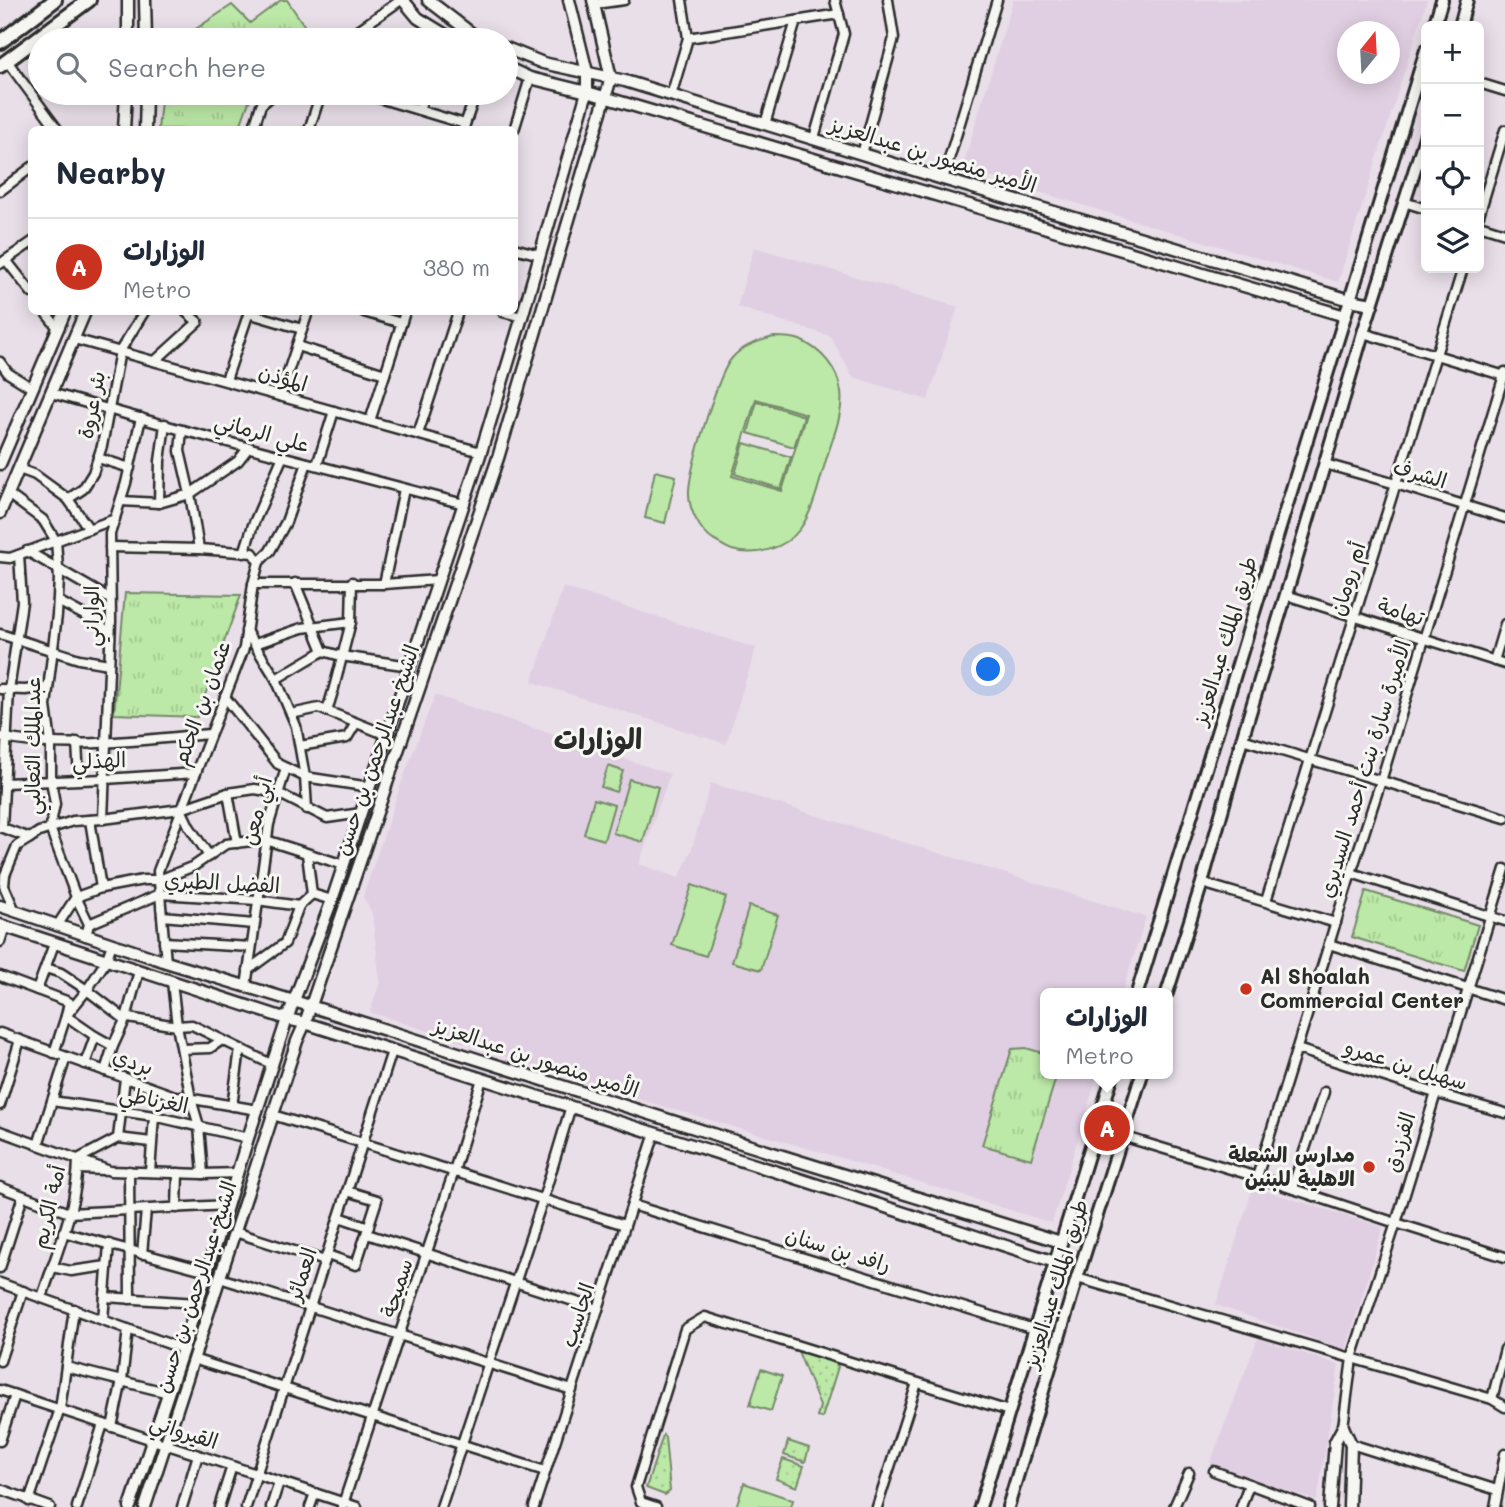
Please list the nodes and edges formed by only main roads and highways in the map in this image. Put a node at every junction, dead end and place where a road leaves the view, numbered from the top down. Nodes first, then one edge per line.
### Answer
1 (55, 0) edge
2 (89, 0) edge
3 (1442, 0) edge
4 (1467, 0) edge
5 (1436, 21) edge
6 (1461, 21) edge
7 (51, 28) edge
8 (0, 42) edge
9 (28, 45) edge
10 (3, 64) edge
11 (1421, 66) edge
12 (1422, 147) edge
13 (1353, 287) junction
14 (1376, 292) junction
15 (1350, 300) junction
16 (1372, 304) junction
17 (1139, 988) edge
18 (1169, 988) edge
19 (1111, 1079) edge
20 (1140, 1079) edge
21 (980, 1507) edge
22 (1008, 1507) edge

1 - 8 main road
2 - 7 main road
3 - 5 main road
4 - 6 main road
9 - 10 main road
11 - 13 main road, طريق الملك عبدالعزيز
12 - 14 main road
13 - 14 main road
13 - 15 main road, طريق الملك عبدالعزيز
14 - 16 main road
15 - 16 main road
15 - 17 main road, طريق الملك عبدالعزيز
16 - 18 main road
19 - 21 main road, طريق الملك عبدالعزيز
20 - 22 main road, طريق الملك عبدالعزيز

